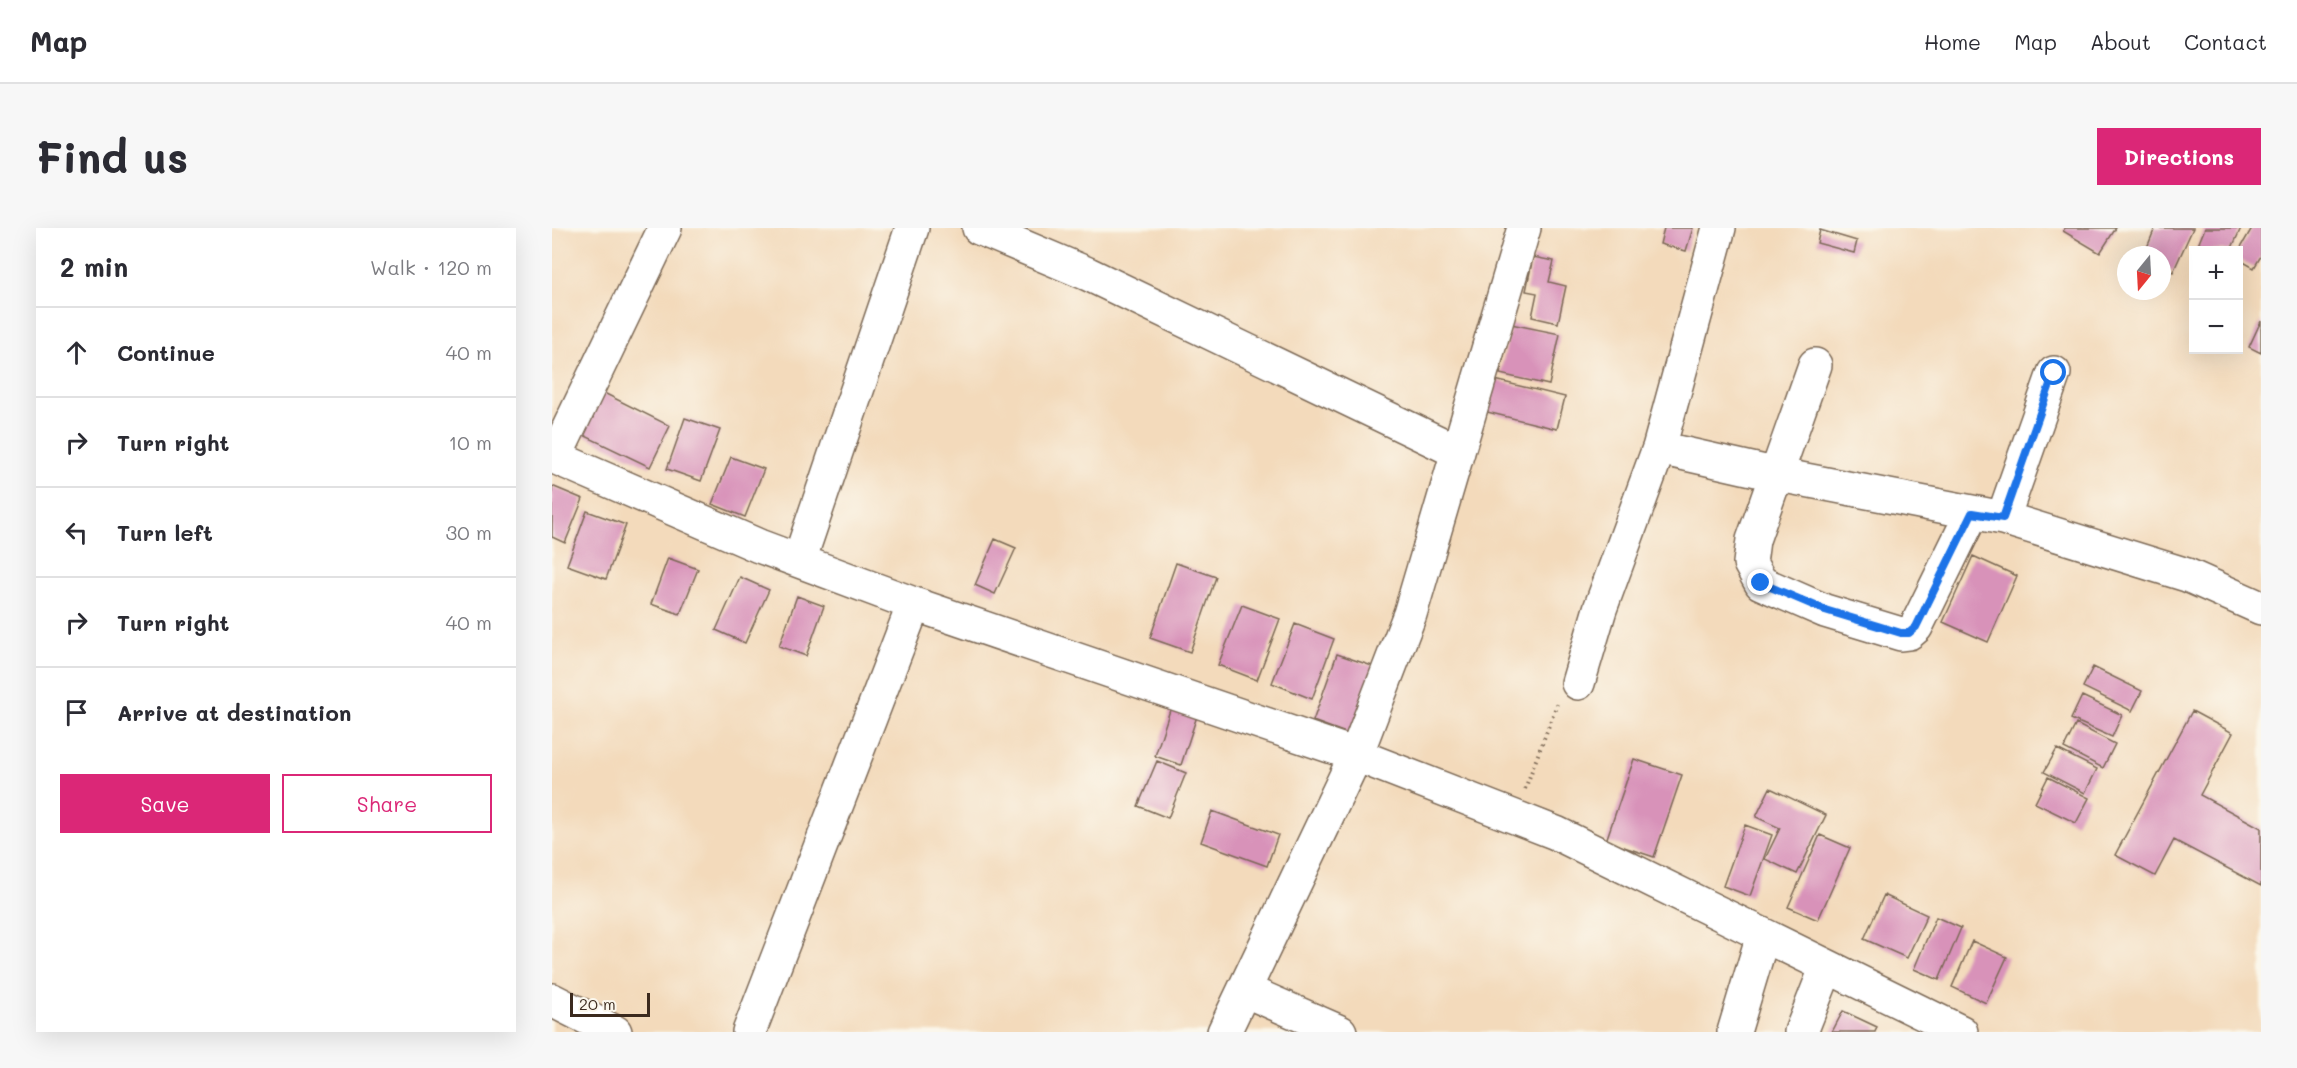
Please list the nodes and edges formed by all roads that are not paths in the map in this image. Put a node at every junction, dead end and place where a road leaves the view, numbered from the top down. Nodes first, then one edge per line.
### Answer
1 (665, 228) edge
2 (912, 228) edge
3 (979, 228) edge
4 (1524, 228) edge
5 (1719, 228) edge
6 (1815, 365) dead end
7 (2054, 373) dead end
8 (1659, 448) junction
9 (1458, 452) junction
10 (554, 456) edge
11 (1774, 474) junction
12 (1987, 515) junction
13 (799, 561) junction
14 (914, 604) junction
15 (2261, 608) edge
16 (1568, 691) road end
17 (1356, 755) junction
18 (1763, 935) junction
19 (1827, 966) junction
20 (1244, 990) junction
21 (552, 1000) edge
22 (615, 1032) edge
23 (749, 1032) edge
24 (1224, 1032) edge
25 (1340, 1032) edge
26 (1734, 1032) edge
27 (1801, 1032) edge
28 (1961, 1032) edge

1 - 10 street
2 - 13 street
3 - 9 street
4 - 9 street
5 - 8 street
6 - 11 street
7 - 12 street
8 - 11 street
8 - 16 street
9 - 17 street
10 - 13 street
11 - 12 street
11 - 12 street
12 - 15 street
13 - 14 street
14 - 17 street
14 - 23 street
17 - 18 street
17 - 20 street
18 - 19 street
18 - 26 street
19 - 27 street
19 - 28 street
20 - 24 street
20 - 25 street
21 - 22 street

